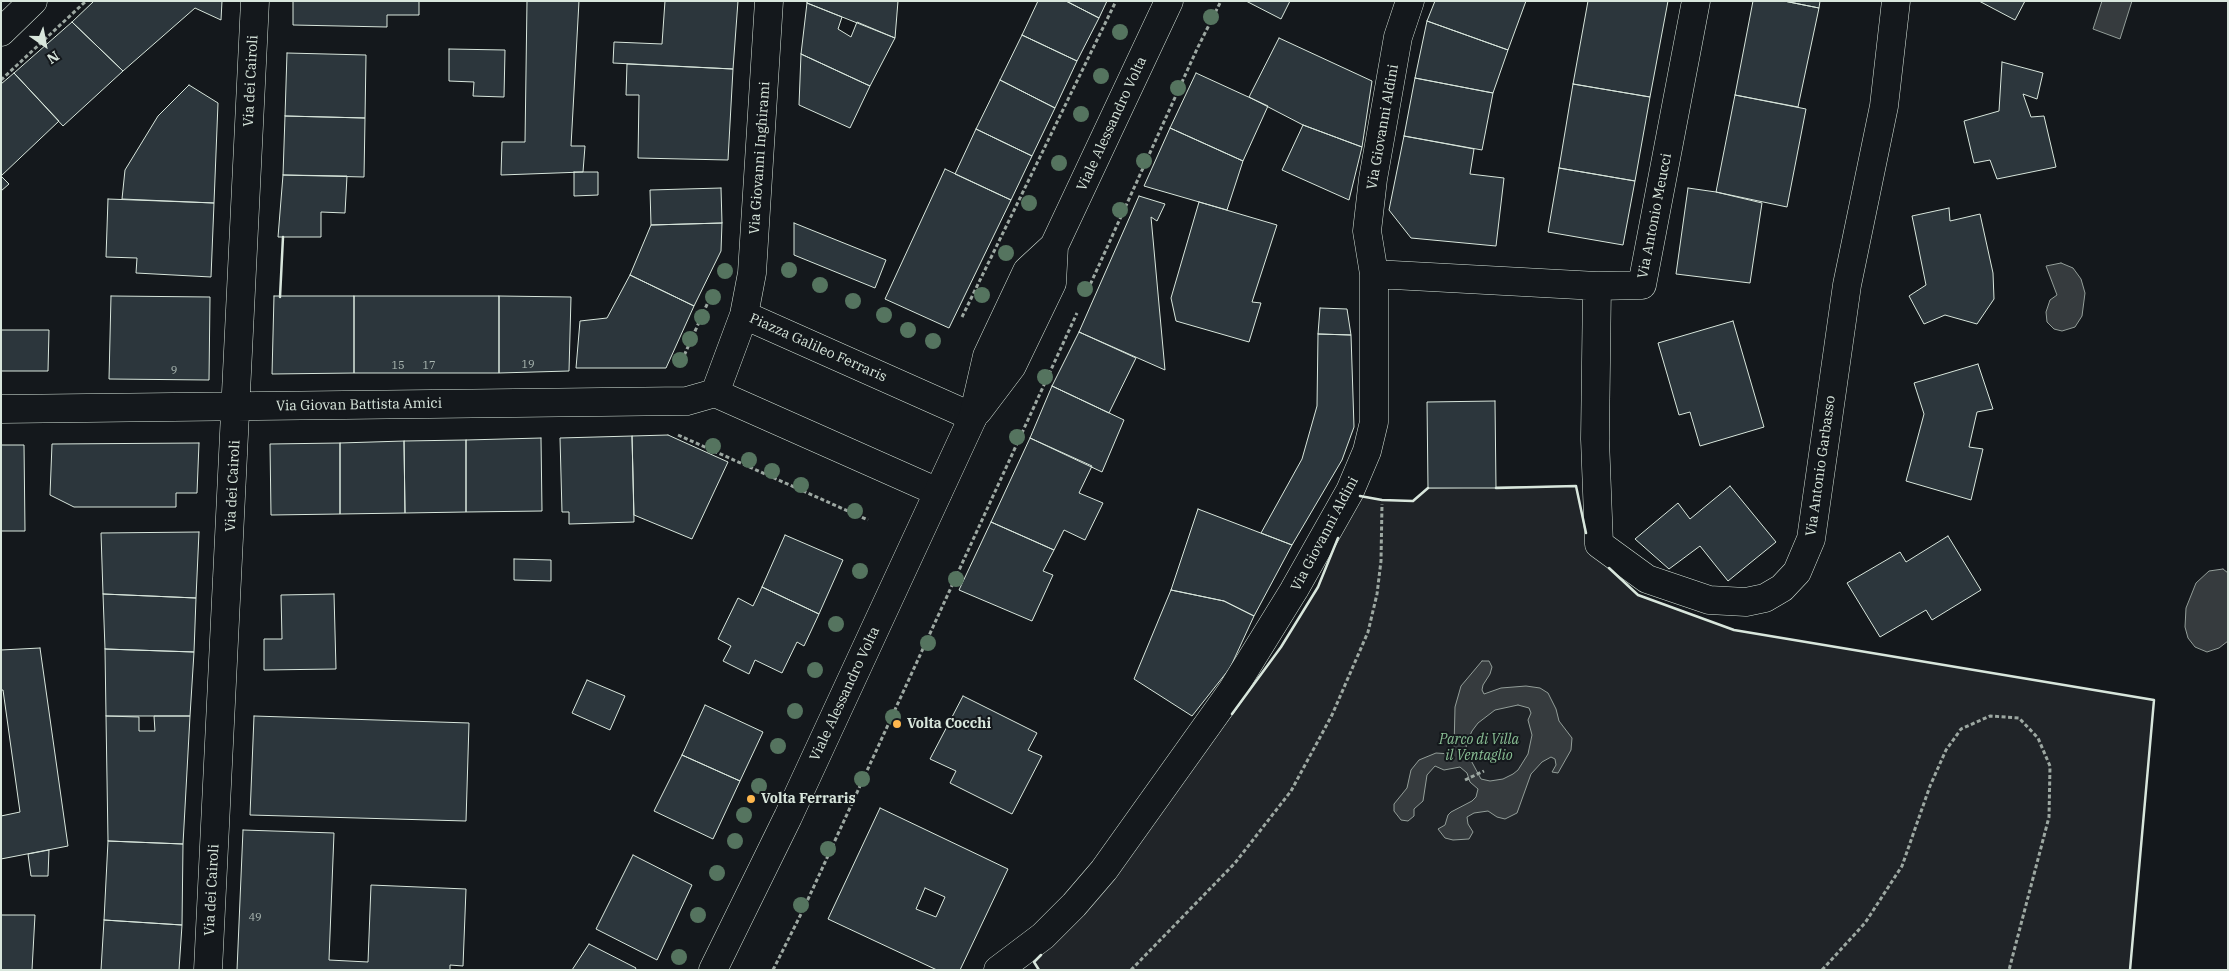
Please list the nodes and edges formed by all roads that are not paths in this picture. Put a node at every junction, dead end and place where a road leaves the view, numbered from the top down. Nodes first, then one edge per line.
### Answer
1 (33, 1) edge
2 (255, 1) edge
3 (769, 1) edge
4 (1169, 1) edge
5 (1410, 1) edge
6 (1696, 1) edge
7 (1896, 1) edge
8 (1, 32) edge
9 (1374, 274) junction
10 (1597, 286) junction
11 (744, 315) junction
12 (715, 393) junction
13 (237, 406) junction
14 (1, 409) edge
15 (973, 417) junction
16 (938, 492) junction
17 (208, 970) edge
18 (713, 970) edge
19 (998, 970) edge

1 - 8 street
2 - 13 street, Via dei Cairoli
3 - 11 street, Via Giovanni Inghirami
4 - 15 street, Viale Alessandro Volta
5 - 9 street, Via Giovanni Aldini
6 - 10 street, Via Antonio Meucci
7 - 10 street, Via Antonio Garbasso
9 - 10 street, Via Antonio Meucci
9 - 19 street, Via Giovanni Aldini
11 - 12 street, Piazza Galileo Ferraris
11 - 15 street, Piazza Galileo Ferraris
12 - 13 street, Via Giovan Battista Amici
12 - 16 street
13 - 14 street, Via Giovan Battista Amici
13 - 17 street, Via dei Cairoli
15 - 16 street, Viale Alessandro Volta
16 - 18 street, Viale Alessandro Volta

